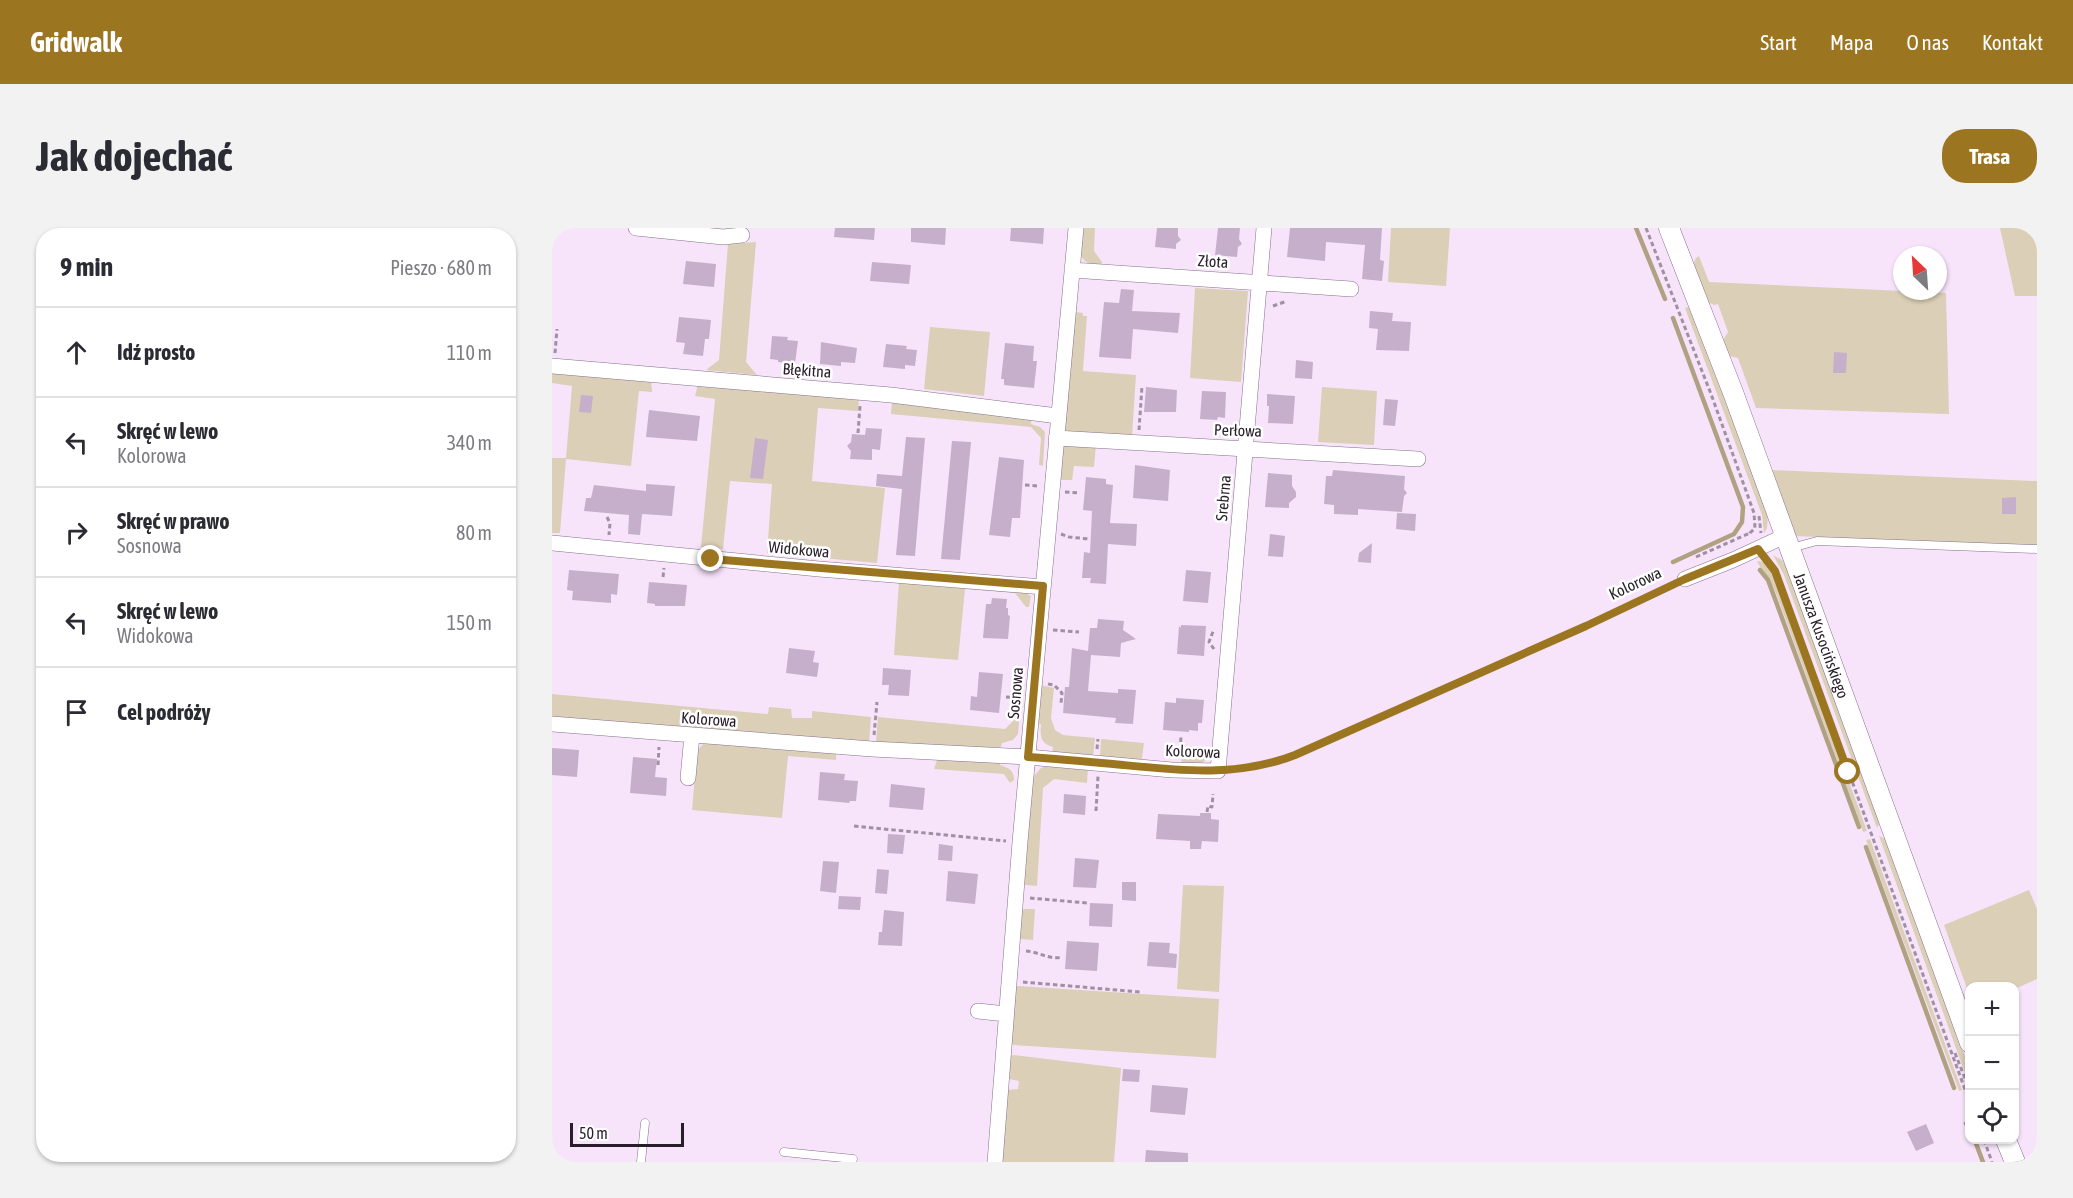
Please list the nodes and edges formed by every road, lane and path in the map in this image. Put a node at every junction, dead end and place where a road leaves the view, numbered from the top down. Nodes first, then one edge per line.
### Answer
1 (636, 228) edge
2 (1076, 228) edge
3 (1264, 228) edge
4 (1646, 228) edge
5 (1669, 228) edge
6 (742, 236) dead end
7 (1072, 270) junction
8 (1258, 282) junction
9 (1351, 289) dead end
10 (557, 328) dead end
11 (553, 366) edge
12 (1142, 386) dead end
13 (861, 392) junction
14 (1058, 416) junction
15 (858, 433) dead end
16 (1056, 438) junction
17 (1138, 441) junction
18 (1245, 449) junction
19 (1418, 459) dead end
20 (1047, 532) junction
21 (1750, 533) junction
22 (1089, 538) dead end
23 (552, 543) edge
24 (1787, 543) junction
25 (1758, 549) junction
26 (2037, 549) edge
27 (1687, 561) dead end
28 (1685, 579) joint
29 (1043, 586) junction
30 (1039, 629) junction
31 (1079, 632) dead end
32 (1034, 683) junction
33 (877, 702) dead end
34 (1061, 703) dead end
35 (552, 724) edge
36 (692, 735) junction
37 (1182, 735) dead end
38 (872, 749) junction
39 (1028, 757) junction
40 (1099, 762) junction
41 (1179, 770) junction
42 (1218, 771) junction
43 (688, 778) dead end
44 (1213, 794) dead end
45 (1096, 811) dead end
46 (1207, 812) dead end
47 (854, 826) dead end
48 (1020, 842) junction
49 (1016, 897) junction
50 (1087, 903) dead end
51 (1012, 950) junction
52 (1062, 957) dead end
53 (1010, 981) junction
54 (1140, 992) dead end
55 (978, 1011) dead end
56 (1006, 1014) junction
57 (1967, 1036) edge
58 (1965, 1090) edge
59 (645, 1123) dead end
60 (1985, 1144) edge
61 (2008, 1144) edge
62 (784, 1152) dead end
63 (819, 1159) edge
64 (853, 1159) dead end
65 (641, 1162) edge
66 (994, 1162) edge
67 (1992, 1162) edge
68 (2015, 1162) edge

1 - 6 street
2 - 7 street, Sosnowa
3 - 8 street, Srebrna
4 - 21 path
5 - 24 street, Janusza Kusocińskiego
7 - 8 street, Złota
7 - 14 street, Sosnowa
8 - 9 street, Złota
8 - 18 street, Srebrna
10 - 11 path
11 - 13 street, Błękitna
12 - 17 path
13 - 14 street, Błękitna
13 - 15 path
14 - 16 street, Sosnowa
16 - 17 street, Perłowa
16 - 20 street, Sosnowa
17 - 18 street, Perłowa
18 - 19 street, Perłowa
18 - 42 street, Srebrna
20 - 22 path
20 - 29 street, Sosnowa
21 - 25 path
21 - 27 path
23 - 29 street, Widokowa
24 - 25 street, Kolorowa
24 - 26 lane
24 - 57 street, Janusza Kusocińskiego
25 - 28 street, Kolorowa
25 - 58 path
28 - 42 path, Kolorowa
29 - 30 street, Sosnowa
30 - 31 path
30 - 32 street, Sosnowa
32 - 34 path
32 - 39 street, Sosnowa
33 - 38 path
35 - 36 street, Kolorowa
36 - 38 street, Kolorowa
36 - 43 street
37 - 41 path
38 - 39 street, Kolorowa
39 - 40 street, Kolorowa
39 - 48 street, Sosnowa
40 - 41 street, Kolorowa
40 - 45 path
41 - 42 street, Kolorowa
44 - 46 path
47 - 48 path
48 - 49 street, Sosnowa
49 - 50 path
49 - 51 street, Sosnowa
51 - 52 path
51 - 53 street, Sosnowa
53 - 54 path
53 - 56 street, Sosnowa
55 - 56 street
56 - 66 street, Sosnowa
59 - 65 lane
60 - 67 path
61 - 68 street
62 - 63 lane
63 - 64 lane

